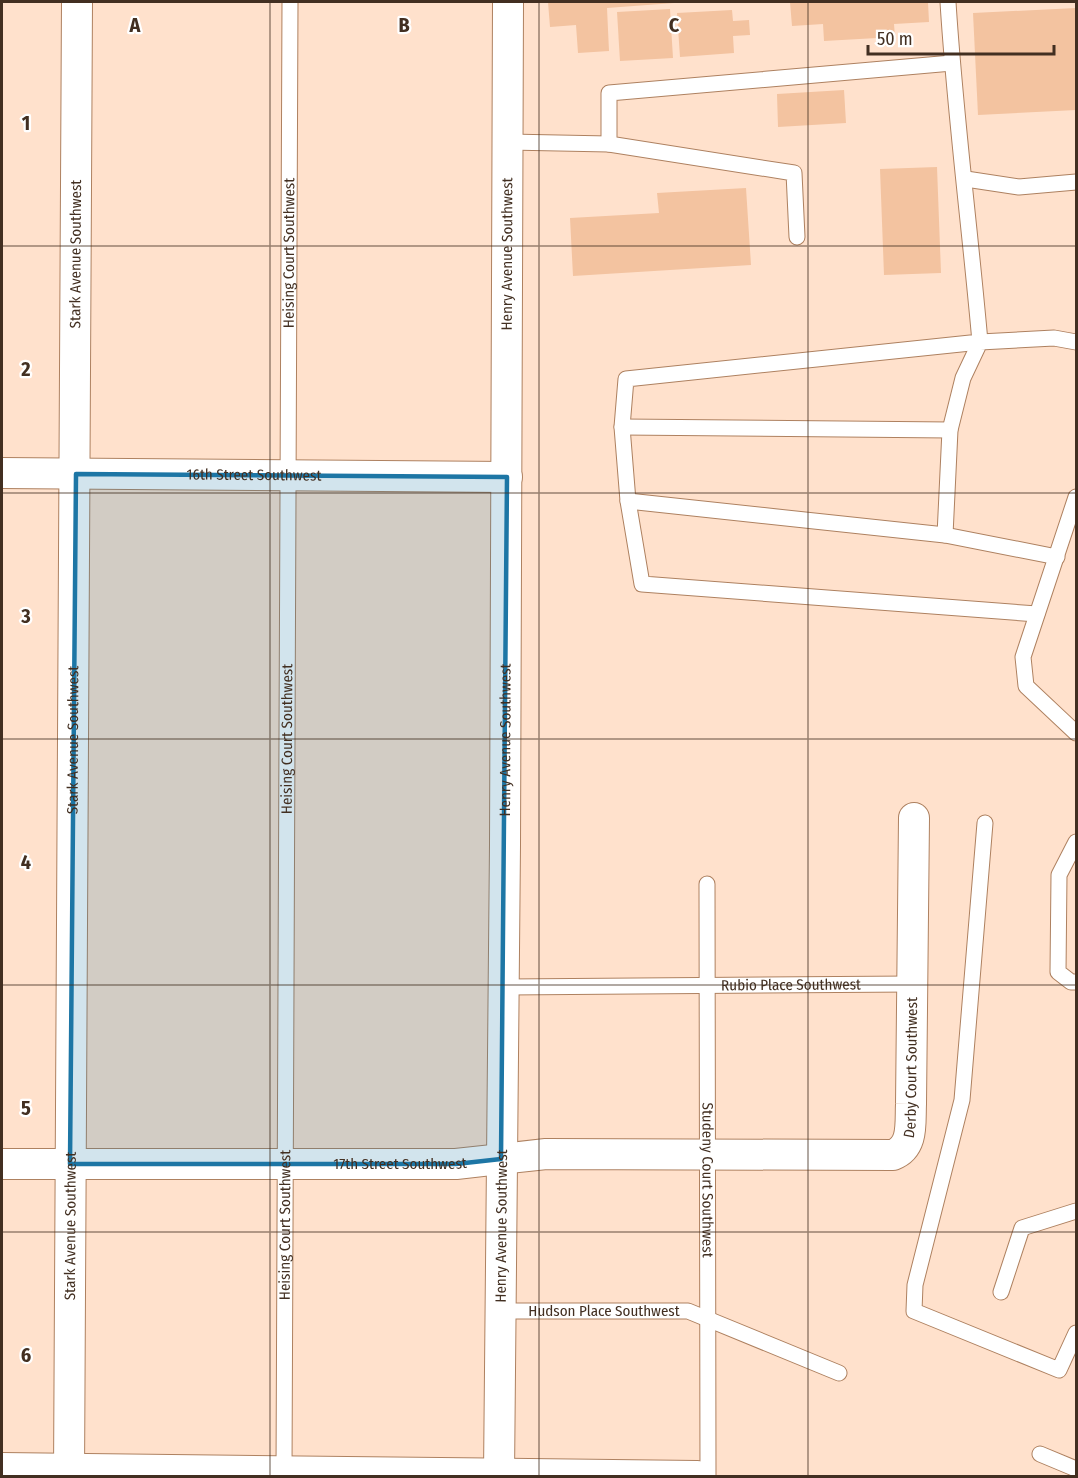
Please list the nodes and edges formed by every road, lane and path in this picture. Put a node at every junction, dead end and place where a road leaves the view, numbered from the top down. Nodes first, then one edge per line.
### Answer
1 (77, 2) edge
2 (290, 2) edge
3 (508, 2) edge
4 (948, 2) edge
5 (952, 63) junction
6 (508, 142) junction
7 (609, 144) junction
8 (966, 179) junction
9 (1077, 182) edge
10 (797, 237) dead end
11 (980, 342) junction
12 (1077, 342) edge
13 (622, 427) junction
14 (950, 430) junction
15 (2, 473) edge
16 (76, 474) junction
17 (288, 474) junction
18 (507, 477) junction
19 (1077, 497) edge
20 (628, 501) junction
21 (945, 535) junction
22 (1057, 557) junction
23 (1037, 614) junction
24 (1077, 733) edge
25 (914, 818) dead end
26 (985, 823) dead end
27 (1077, 842) edge
28 (707, 884) dead end
29 (1077, 982) edge
30 (913, 984) junction
31 (708, 985) junction
32 (503, 987) junction
33 (903, 1151) joint
34 (708, 1155) junction
35 (501, 1159) junction
36 (2, 1164) edge
37 (70, 1164) junction
38 (285, 1166) junction
39 (1077, 1211) edge
40 (1001, 1292) dead end
41 (500, 1311) junction
42 (707, 1319) junction
43 (1077, 1334) edge
44 (839, 1373) dead end
45 (1040, 1454) dead end
46 (2, 1468) edge
47 (1077, 1469) edge
48 (69, 1473) edge
49 (284, 1474) edge
50 (499, 1475) edge
51 (697, 1476) edge
52 (708, 1476) edge

1 - 16 street, Stark Avenue Southwest
2 - 17 lane, Heising Court Southwest
3 - 6 street, Henry Avenue Southwest
4 - 5 lane
5 - 7 lane
5 - 8 lane
6 - 7 lane
6 - 18 street, Henry Avenue Southwest
7 - 10 lane
8 - 9 lane
8 - 11 lane
11 - 12 lane
11 - 13 lane
11 - 14 lane
13 - 14 lane
13 - 20 lane
14 - 21 lane
15 - 16 street, 16th Street Southwest
16 - 17 street, 16th Street Southwest
16 - 37 street, Stark Avenue Southwest
17 - 18 street, 16th Street Southwest
17 - 38 lane, Heising Court Southwest
18 - 32 street, Henry Avenue Southwest
19 - 22 lane
20 - 21 lane
20 - 23 lane
21 - 22 lane
22 - 23 lane
23 - 24 lane
25 - 30 street
26 - 43 lane
27 - 29 lane
28 - 31 lane, Studeny Court Southwest
30 - 31 lane, Rubio Place Southwest
30 - 33 street, Derby Court Southwest
31 - 32 lane, Rubio Place Southwest
31 - 34 lane, Studeny Court Southwest
32 - 35 street, Henry Avenue Southwest
33 - 34 street, 17th Street Southwest
34 - 35 street, 17th Street Southwest
34 - 42 lane, Studeny Court Southwest
35 - 38 street, 17th Street Southwest
35 - 41 street, Henry Avenue Southwest
36 - 37 street, 17th Street Southwest
37 - 38 street, 17th Street Southwest
37 - 48 street, Stark Avenue Southwest
38 - 49 lane, Heising Court Southwest
39 - 40 lane
41 - 42 lane, Hudson Place Southwest
41 - 50 street, Henry Avenue Southwest
42 - 44 lane, Hudson Place Southwest
42 - 52 lane, Studeny Court Southwest
45 - 47 lane
46 - 48 street
48 - 49 street
49 - 50 street
50 - 51 street

